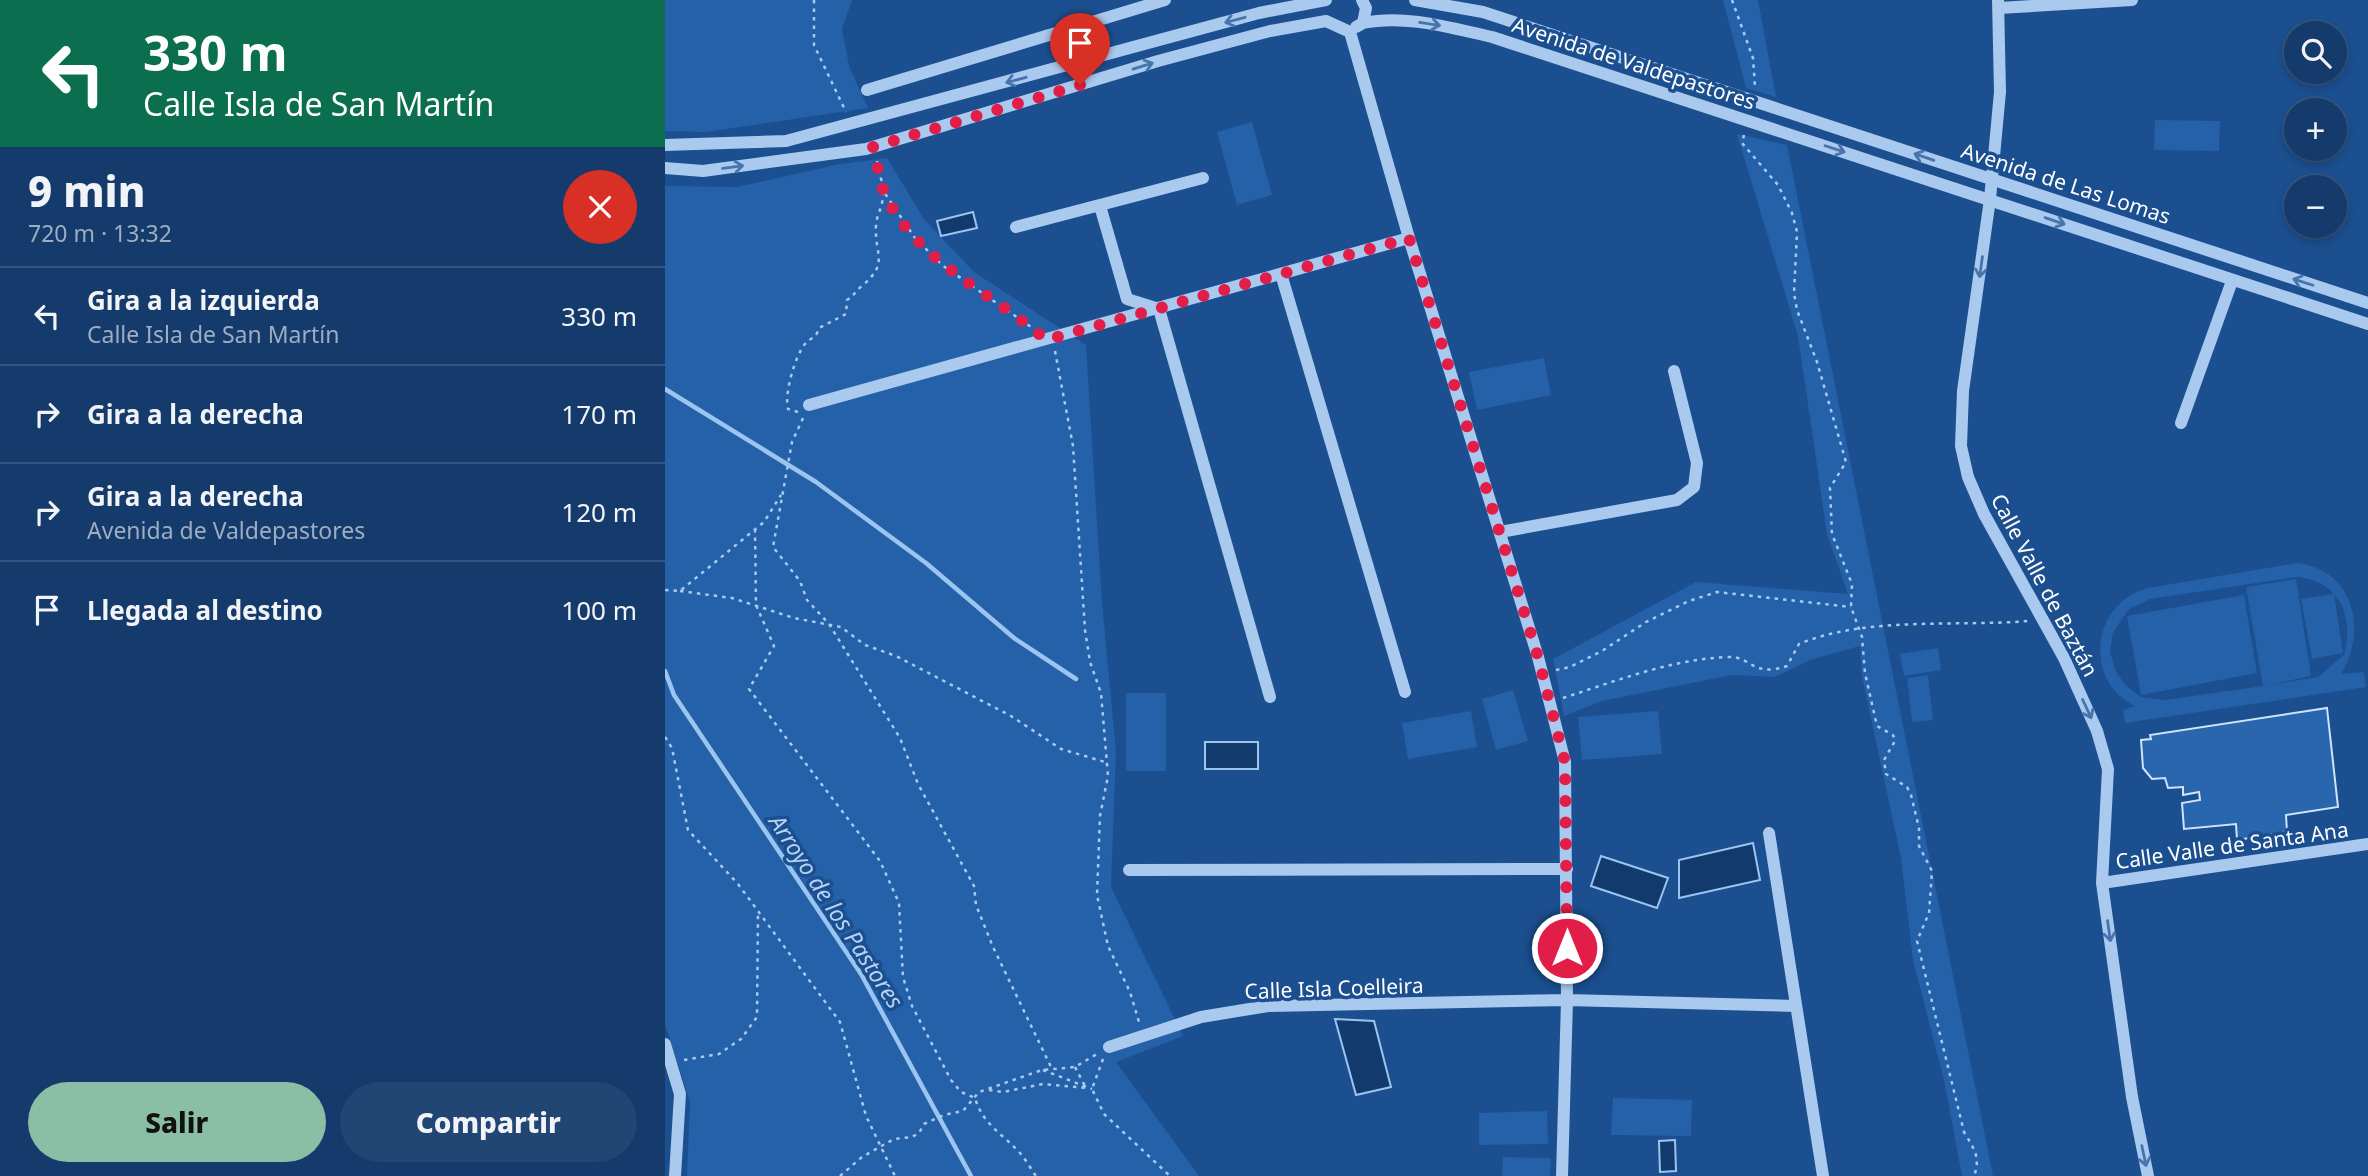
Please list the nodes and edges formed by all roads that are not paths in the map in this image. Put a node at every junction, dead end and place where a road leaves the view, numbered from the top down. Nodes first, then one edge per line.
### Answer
1 (1165, 0) edge
2 (1326, 0) edge
3 (1362, 0) edge
4 (1415, 0) edge
5 (2132, 0) edge
6 (1998, 4) edge
7 (1326, 21) junction
8 (1363, 23) junction
9 (1350, 32) junction
10 (867, 90) dead end
11 (1753, 98) joint
12 (1770, 128) joint
13 (665, 145) edge
14 (665, 168) edge
15 (1203, 178) dead end
16 (1991, 179) junction
17 (1990, 199) junction
18 (1100, 205) junction
19 (1016, 228) dead end
20 (1409, 238) junction
21 (1282, 274) junction
22 (2232, 281) junction
23 (2368, 303) edge
24 (1159, 309) junction
25 (2368, 324) edge
26 (1674, 371) dead end
27 (809, 405) dead end
28 (2181, 423) dead end
29 (1500, 533) junction
30 (1405, 692) dead end
31 (1271, 696) dead end
32 (1769, 833) dead end
33 (2368, 844) edge
34 (1567, 869) junction
35 (1129, 870) dead end
36 (2102, 883) junction
37 (1567, 1000) junction
38 (1796, 1006) junction
39 (665, 1044) edge
40 (1109, 1047) road end
41 (675, 1176) edge
42 (1562, 1176) edge
43 (1823, 1176) edge
44 (2148, 1176) edge

1 - 10 street
2 - 7 street
2 -> 13 street
3 - 8 street
4 - 11 street, Avenida de Valdepastores
5 - 6 street, Calle Valle de Baztán
6 - 16 street, Calle Valle de Baztán
7 - 9 street
14 -> 7 street
8 - 9 street
8 -> 12 street, Avenida de Valdepastores
9 - 20 street
16 -> 11 street, Avenida de Las Lomas
12 -> 17 street, Avenida de Las Lomas
15 - 18 street
16 - 17 street, Calle Valle de Baztán
23 -> 16 street, Avenida de Las Lomas
17 -> 22 street, Avenida de Las Lomas
17 -> 36 street, Calle Valle de Baztán
18 - 19 street
18 - 24 street
20 - 21 street
20 - 29 street
21 - 24 street
21 - 30 street
22 - 25 street, Avenida de Las Lomas
22 - 28 street
24 - 27 street
24 - 31 street
26 - 29 street
29 - 34 street
32 - 38 street
33 - 36 street, Calle Valle de Santa Ana
34 - 35 street
34 - 37 street
36 -> 44 street, Calle Valle de Baztán
37 - 38 street, Calle Isla Coelleira
37 - 40 street, Calle Isla Coelleira
37 - 42 street
38 - 43 street
39 - 41 street

